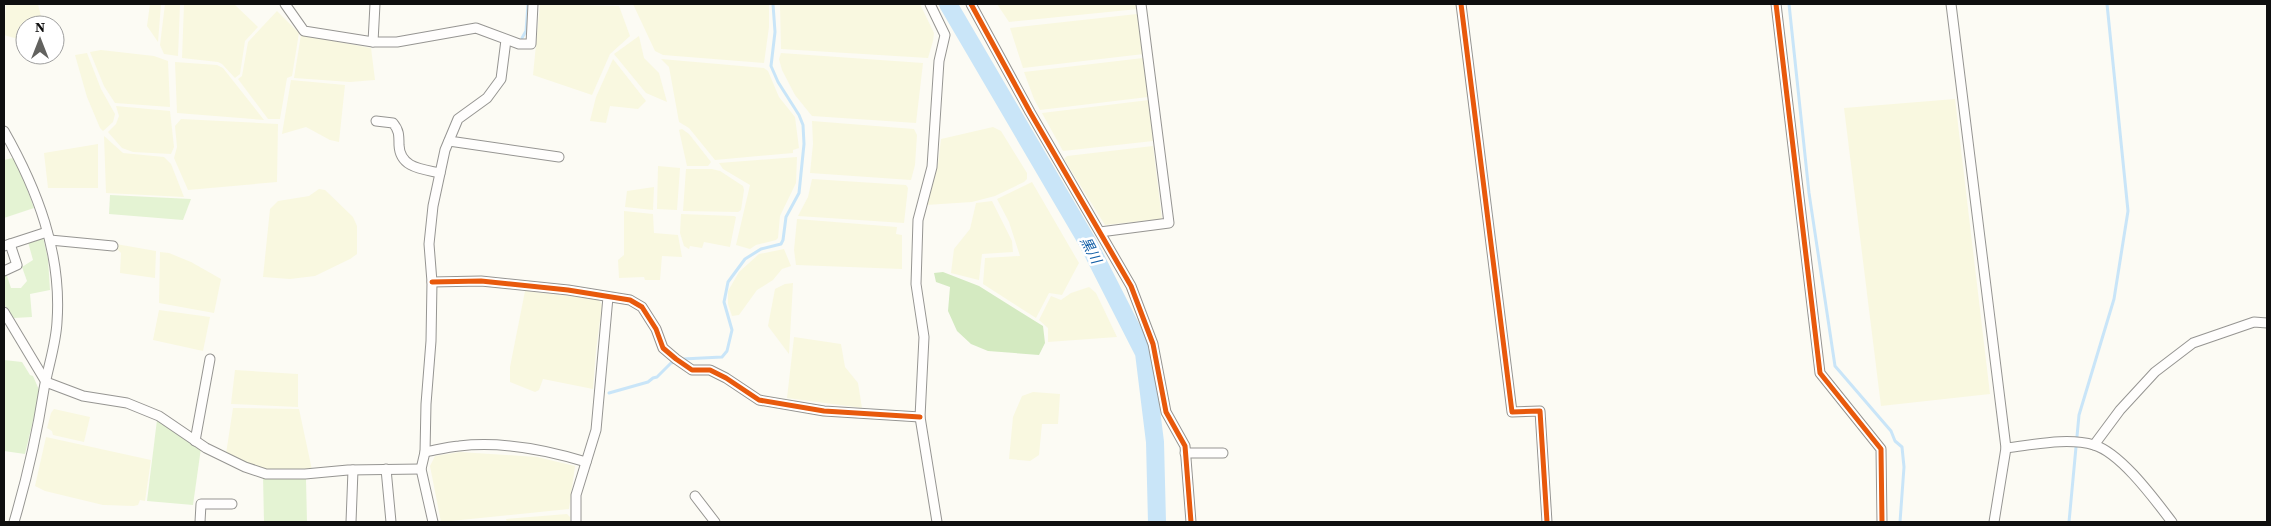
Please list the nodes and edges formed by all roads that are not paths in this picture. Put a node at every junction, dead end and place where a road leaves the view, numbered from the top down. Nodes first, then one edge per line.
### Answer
1 (285, 4) edge
2 (375, 4) edge
3 (533, 4) edge
4 (930, 4) edge
5 (971, 4) edge
6 (1141, 4) edge
7 (1461, 4) edge
8 (1776, 4) edge
9 (1951, 4) edge
10 (506, 40) junction
11 (373, 42) junction
12 (376, 121) dead end
13 (4, 131) edge
14 (449, 141) junction
15 (559, 157) dead end
16 (440, 173) junction
17 (1100, 232) junction
18 (48, 236) junction
19 (7, 245) edge
20 (113, 246) dead end
21 (4, 271) edge
22 (432, 282) junction
23 (608, 297) junction
24 (4, 312) edge
25 (2267, 323) edge
26 (210, 359) dead end
27 (46, 382) junction
28 (920, 417) junction
29 (195, 441) junction
30 (1214, 442) dead end
31 (2094, 445) junction
32 (2006, 448) junction
33 (425, 452) junction
34 (1185, 453) junction
35 (586, 462) junction
36 (386, 469) junction
37 (421, 469) junction
38 (353, 470) junction
39 (695, 496) dead end
40 (232, 504) dead end
41 (14, 522) edge
42 (200, 522) edge
43 (350, 522) edge
44 (391, 522) edge
45 (433, 522) edge
46 (576, 522) edge
47 (715, 522) edge
48 (937, 522) edge
49 (1191, 522) edge
50 (1547, 522) edge
51 (1882, 522) edge
52 (1994, 522) edge
53 (2172, 522) edge

1 - 11 street
2 - 11 street
3 - 10 street
4 - 28 street
5 - 17 street
6 - 17 street
7 - 50 street
8 - 51 street
9 - 32 street
10 - 11 street
10 - 14 street
12 - 16 street
13 - 18 street
14 - 15 street
14 - 16 street
16 - 22 street
17 - 34 street
18 - 19 street
18 - 20 street
18 - 27 street
19 - 21 street
22 - 23 street
22 - 33 street
23 - 28 street
23 - 35 street
24 - 27 street
25 - 31 street
26 - 29 street
27 - 29 street
27 - 41 street
28 - 48 street
29 - 38 street
30 - 34 street
31 - 32 street
31 - 53 street
32 - 52 street
33 - 35 street
33 - 37 street
34 - 49 street
35 - 46 street
36 - 37 street
36 - 38 street
36 - 44 street
37 - 45 street
38 - 43 street
39 - 47 street
40 - 42 street

